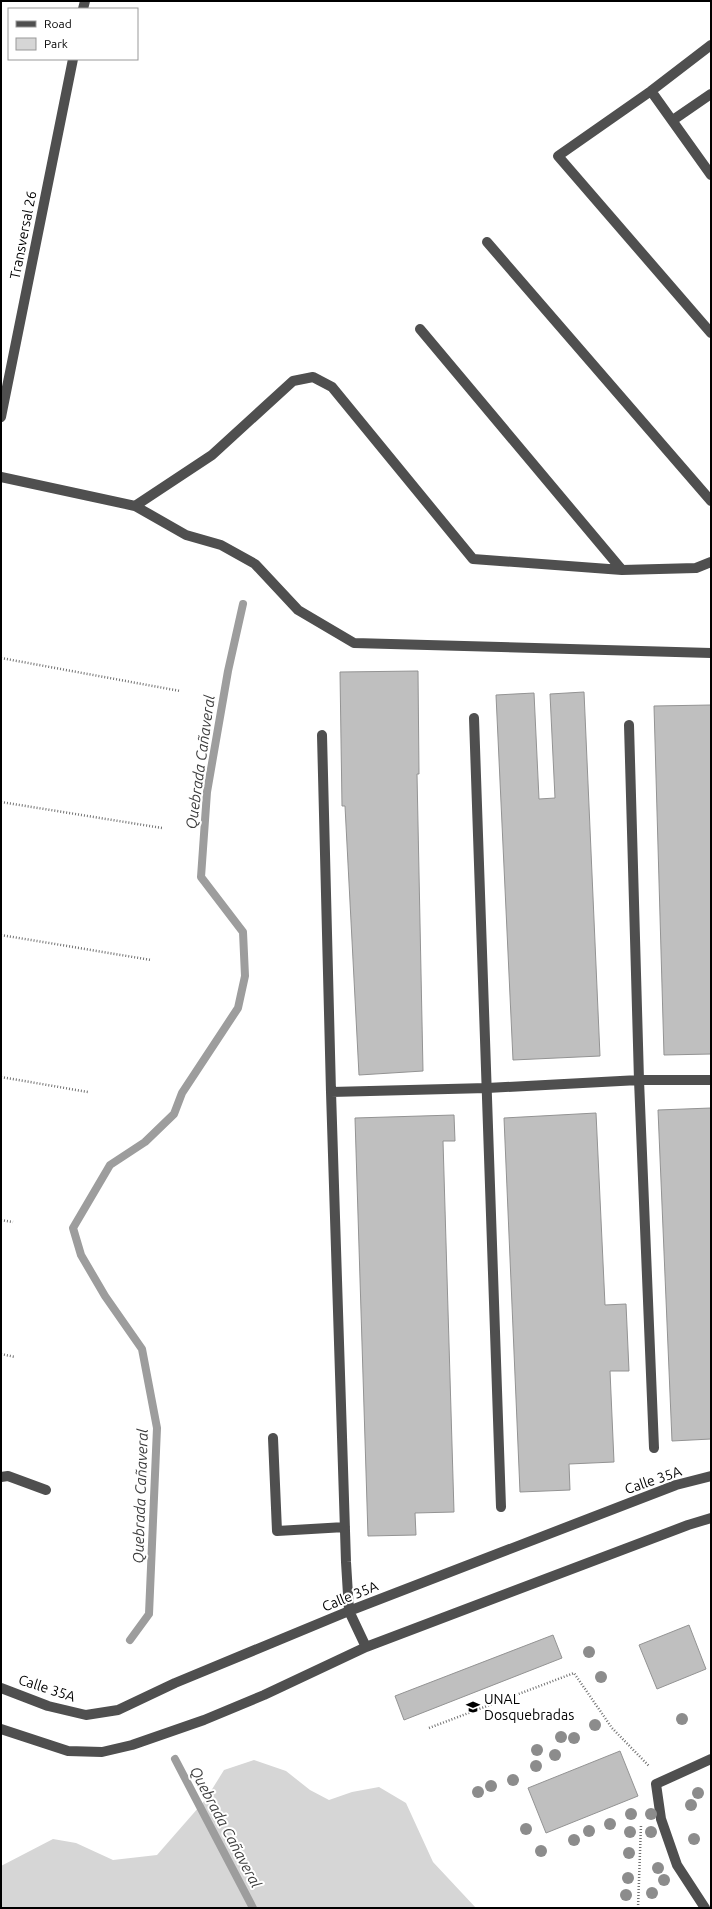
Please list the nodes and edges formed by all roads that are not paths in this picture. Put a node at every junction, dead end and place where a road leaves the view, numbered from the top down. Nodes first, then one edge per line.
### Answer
1 (711, 45) edge
2 (73, 60) edge
3 (651, 91) junction
4 (711, 94) edge
5 (673, 120) junction
6 (711, 175) edge
7 (487, 242) dead end
8 (420, 328) dead end
9 (711, 333) edge
10 (1, 417) edge
11 (1, 478) edge
12 (711, 501) edge
13 (135, 506) junction
14 (711, 562) edge
15 (622, 570) junction
16 (711, 652) edge
17 (474, 718) dead end
18 (629, 725) dead end
19 (322, 735) dead end
20 (639, 1080) junction
21 (711, 1080) edge
22 (487, 1088) junction
23 (331, 1092) junction
24 (273, 1438) dead end
25 (654, 1448) dead end
26 (711, 1476) edge
27 (1, 1477) edge
28 (46, 1490) dead end
29 (501, 1507) dead end
30 (711, 1518) edge
31 (345, 1527) junction
32 (349, 1611) junction
33 (366, 1647) junction
34 (1, 1688) edge
35 (1, 1730) edge
36 (711, 1759) edge
37 (705, 1908) edge

1 - 3 street
2 - 10 street, Transversal 26
3 - 5 street
3 - 9 street
4 - 5 street
5 - 6 street
7 - 12 street
8 - 15 street
11 - 13 street
13 - 15 street
13 - 16 street
14 - 15 street
17 - 22 street
18 - 20 street
19 - 23 street
20 - 21 street
20 - 22 street
20 - 25 street
22 - 23 street
22 - 29 street
23 - 31 street
24 - 31 street
26 - 32 street, Calle 35A
27 - 28 street
30 - 33 street
31 - 32 street
32 - 33 street
32 - 34 street, Calle 35A
33 - 35 street
36 - 37 street

